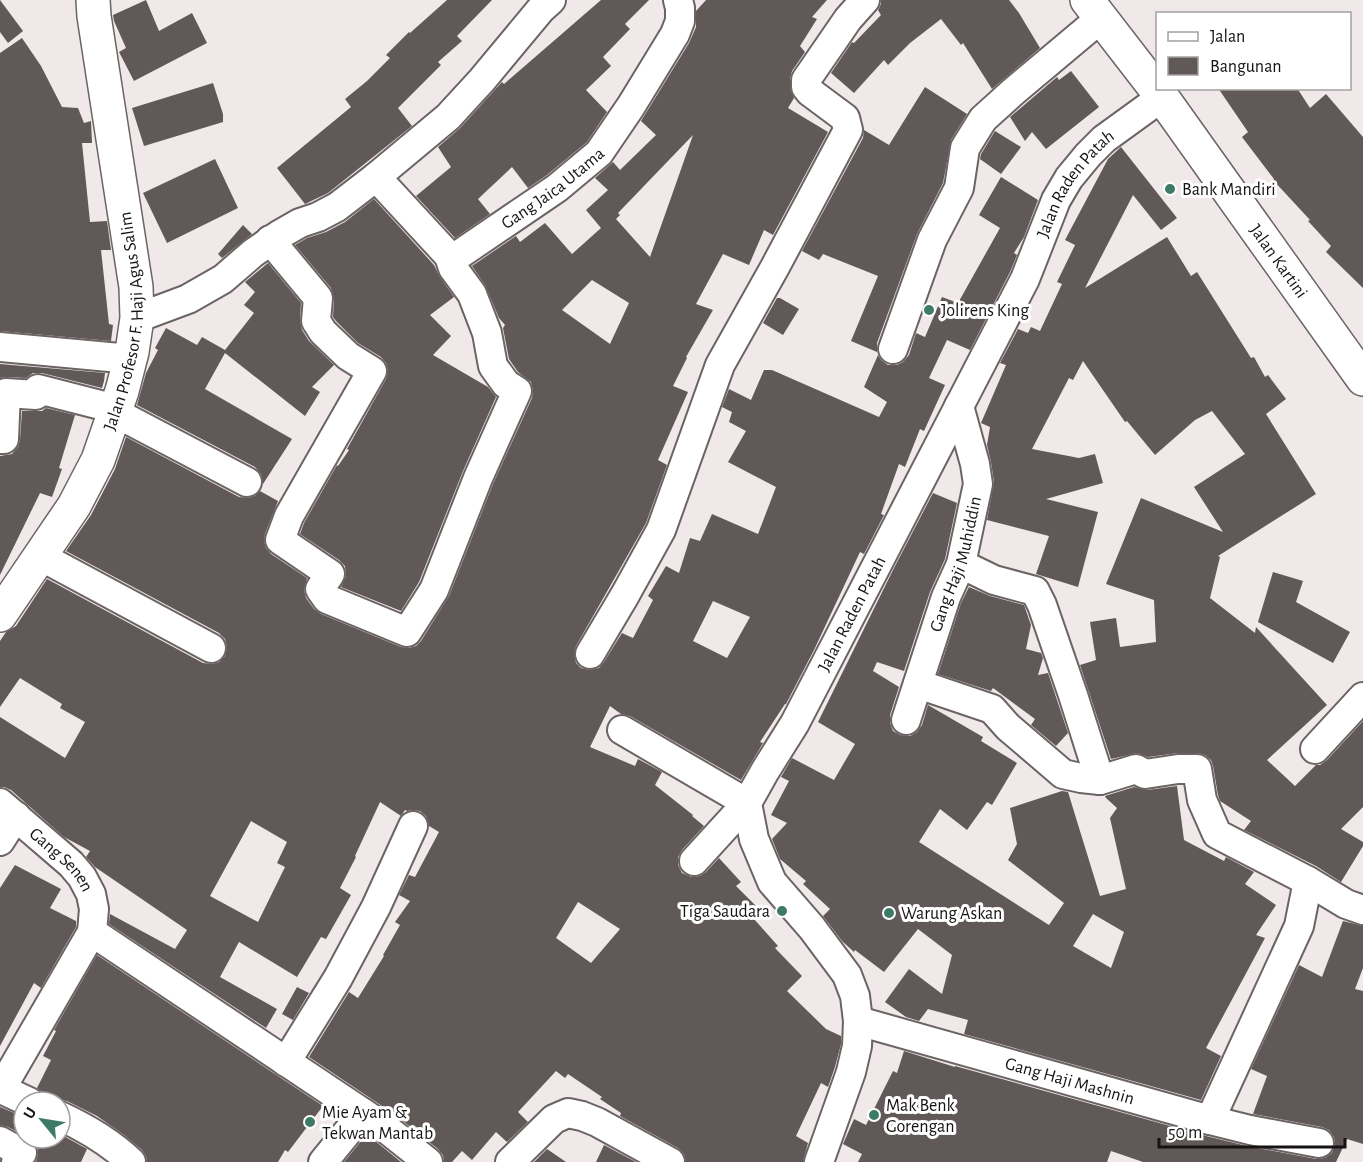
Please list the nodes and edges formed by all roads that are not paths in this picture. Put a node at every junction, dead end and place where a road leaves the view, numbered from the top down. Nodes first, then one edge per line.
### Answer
1 (93, 0) edge
2 (551, 0) edge
3 (678, 0) edge
4 (865, 0) edge
5 (1094, 9) edge
6 (1156, 88) edge
7 (1157, 90) edge
8 (1162, 96) junction
9 (376, 177) junction
10 (270, 240) junction
11 (449, 256) junction
12 (137, 318) junction
13 (0, 347) edge
14 (893, 349) dead end
15 (131, 359) junction
16 (1363, 379) edge
17 (959, 406) junction
18 (115, 410) junction
19 (0, 439) edge
20 (247, 482) dead end
21 (40, 556) junction
22 (961, 564) junction
23 (0, 615) edge
24 (211, 648) dead end
25 (590, 654) dead end
26 (918, 684) junction
27 (1363, 697) edge
28 (906, 720) dead end
29 (622, 730) dead end
30 (1315, 748) dead end
31 (1100, 780) junction
32 (747, 803) junction
33 (8, 810) edge
34 (413, 826) dead end
35 (0, 841) edge
36 (694, 861) dead end
37 (1308, 881) junction
38 (1363, 910) edge
39 (92, 932) junction
40 (858, 1021) junction
41 (286, 1062) junction
42 (12, 1094) edge
43 (12, 1112) edge
44 (363, 1113) junction
45 (1210, 1120) junction
46 (72, 1122) edge
47 (0, 1126) edge
48 (0, 1141) edge
49 (1319, 1143) dead end
50 (16, 1162) edge
51 (131, 1162) edge
52 (323, 1162) edge
53 (428, 1162) edge
54 (510, 1162) edge
55 (670, 1162) edge
56 (819, 1162) edge

1 - 12 main road, Jalan Profesor F. Haji Agus Salim
2 - 9 street
3 - 11 street, Gang Jaica Utama
4 - 25 street
5 - 6 main road, Jalan Kartini
5 - 14 street
7 - 8 main road, Jalan Kartini
8 - 16 main road, Jalan Kartini
8 - 17 street, Jalan Raden Patah
9 - 10 street
9 - 11 street
10 - 11 street
10 - 12 street
12 - 15 main road, Jalan Profesor F. Haji Agus Salim
13 - 15 street
15 - 18 main road, Jalan Profesor F. Haji Agus Salim
17 - 22 street, Gang Haji Muhiddin
17 - 32 street, Jalan Raden Patah
18 - 19 street
18 - 20 street
18 - 21 main road, Jalan Profesor F. Haji Agus Salim
21 - 23 main road, Jalan Profesor F. Haji Agus Salim
21 - 24 street
22 - 26 street, Gang Haji Muhiddin
22 - 31 street
26 - 28 street, Gang Haji Muhiddin
26 - 31 street
27 - 30 street
29 - 32 street
31 - 37 street
32 - 36 street, Jalan Raden Patah
32 - 40 street
33 - 35 street
33 - 39 street, Gang Senen
34 - 41 street
37 - 38 street
37 - 45 street
39 - 41 street
39 - 42 street
40 - 45 street, Gang Haji Mashnin
40 - 56 street
41 - 44 street
43 - 47 street
44 - 52 street
44 - 53 street
45 - 49 street, Gang Haji Mashnin
46 - 51 street
48 - 50 street
54 - 55 street

